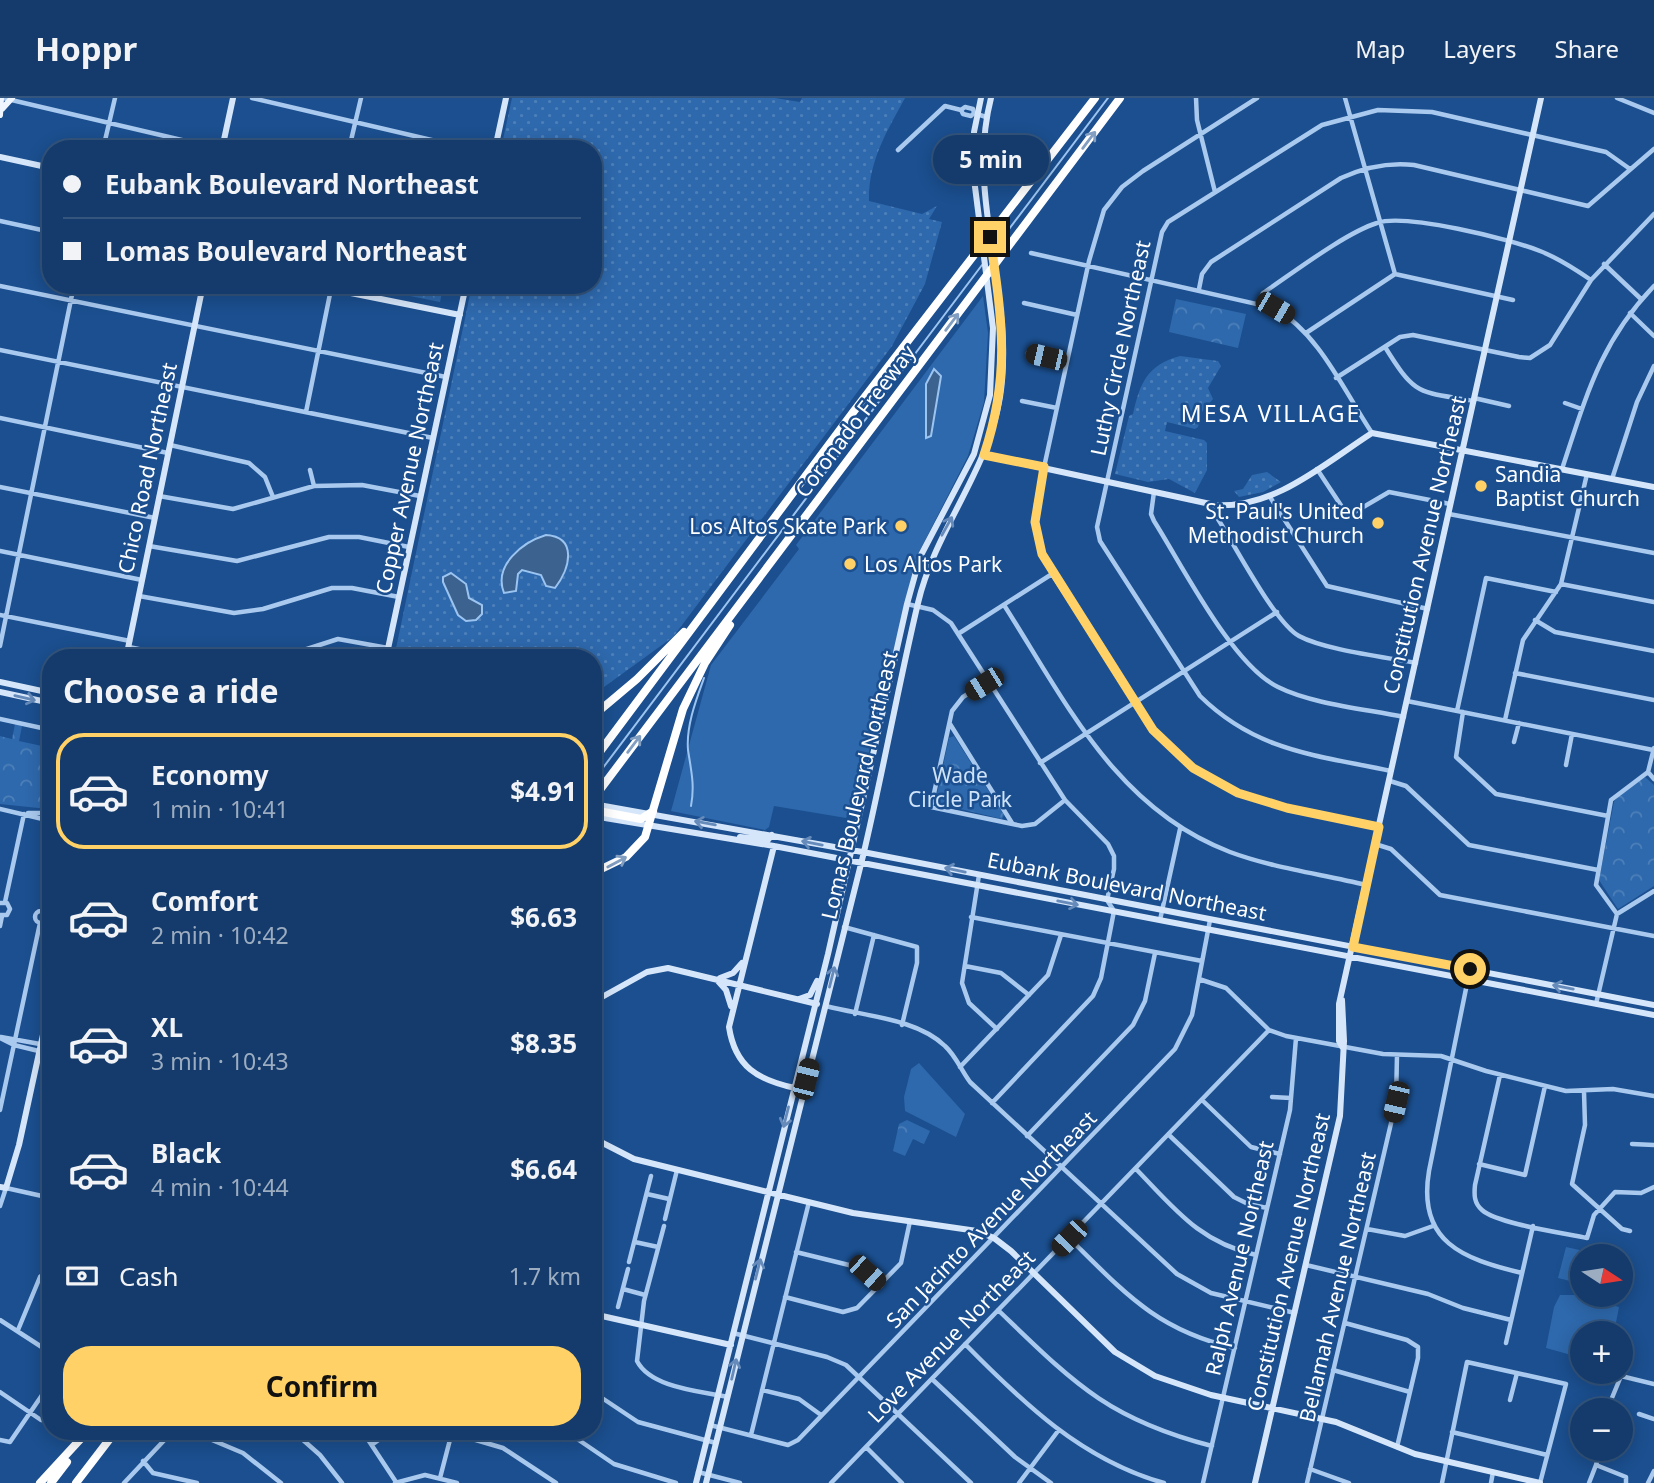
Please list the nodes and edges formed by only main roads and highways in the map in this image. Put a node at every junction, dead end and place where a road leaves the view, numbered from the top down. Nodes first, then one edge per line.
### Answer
1 (2, 98) edge
2 (1094, 98) edge
3 (1120, 98) edge
4 (11, 99) edge
5 (1, 112) edge
6 (747, 553) junction
7 (764, 572) junction
8 (602, 708) edge
9 (602, 749) edge
10 (602, 789) edge
11 (602, 812) edge
12 (649, 820) junction
13 (602, 869) edge
14 (80, 1440) edge
15 (82, 1440) edge
16 (109, 1440) edge
17 (40, 1483) edge
18 (51, 1483) edge
19 (78, 1483) edge

1 - 5 main road
2 - 6 highway, Coronado Freeway
7 -> 3 highway, Coronado Freeway
4 - 5 main road
6 - 8 highway
6 - 9 highway, Coronado Freeway
10 -> 7 highway, Coronado Freeway
7 - 12 highway
11 - 12 highway
13 -> 12 highway
14 - 17 highway
15 - 18 highway
16 - 19 highway

